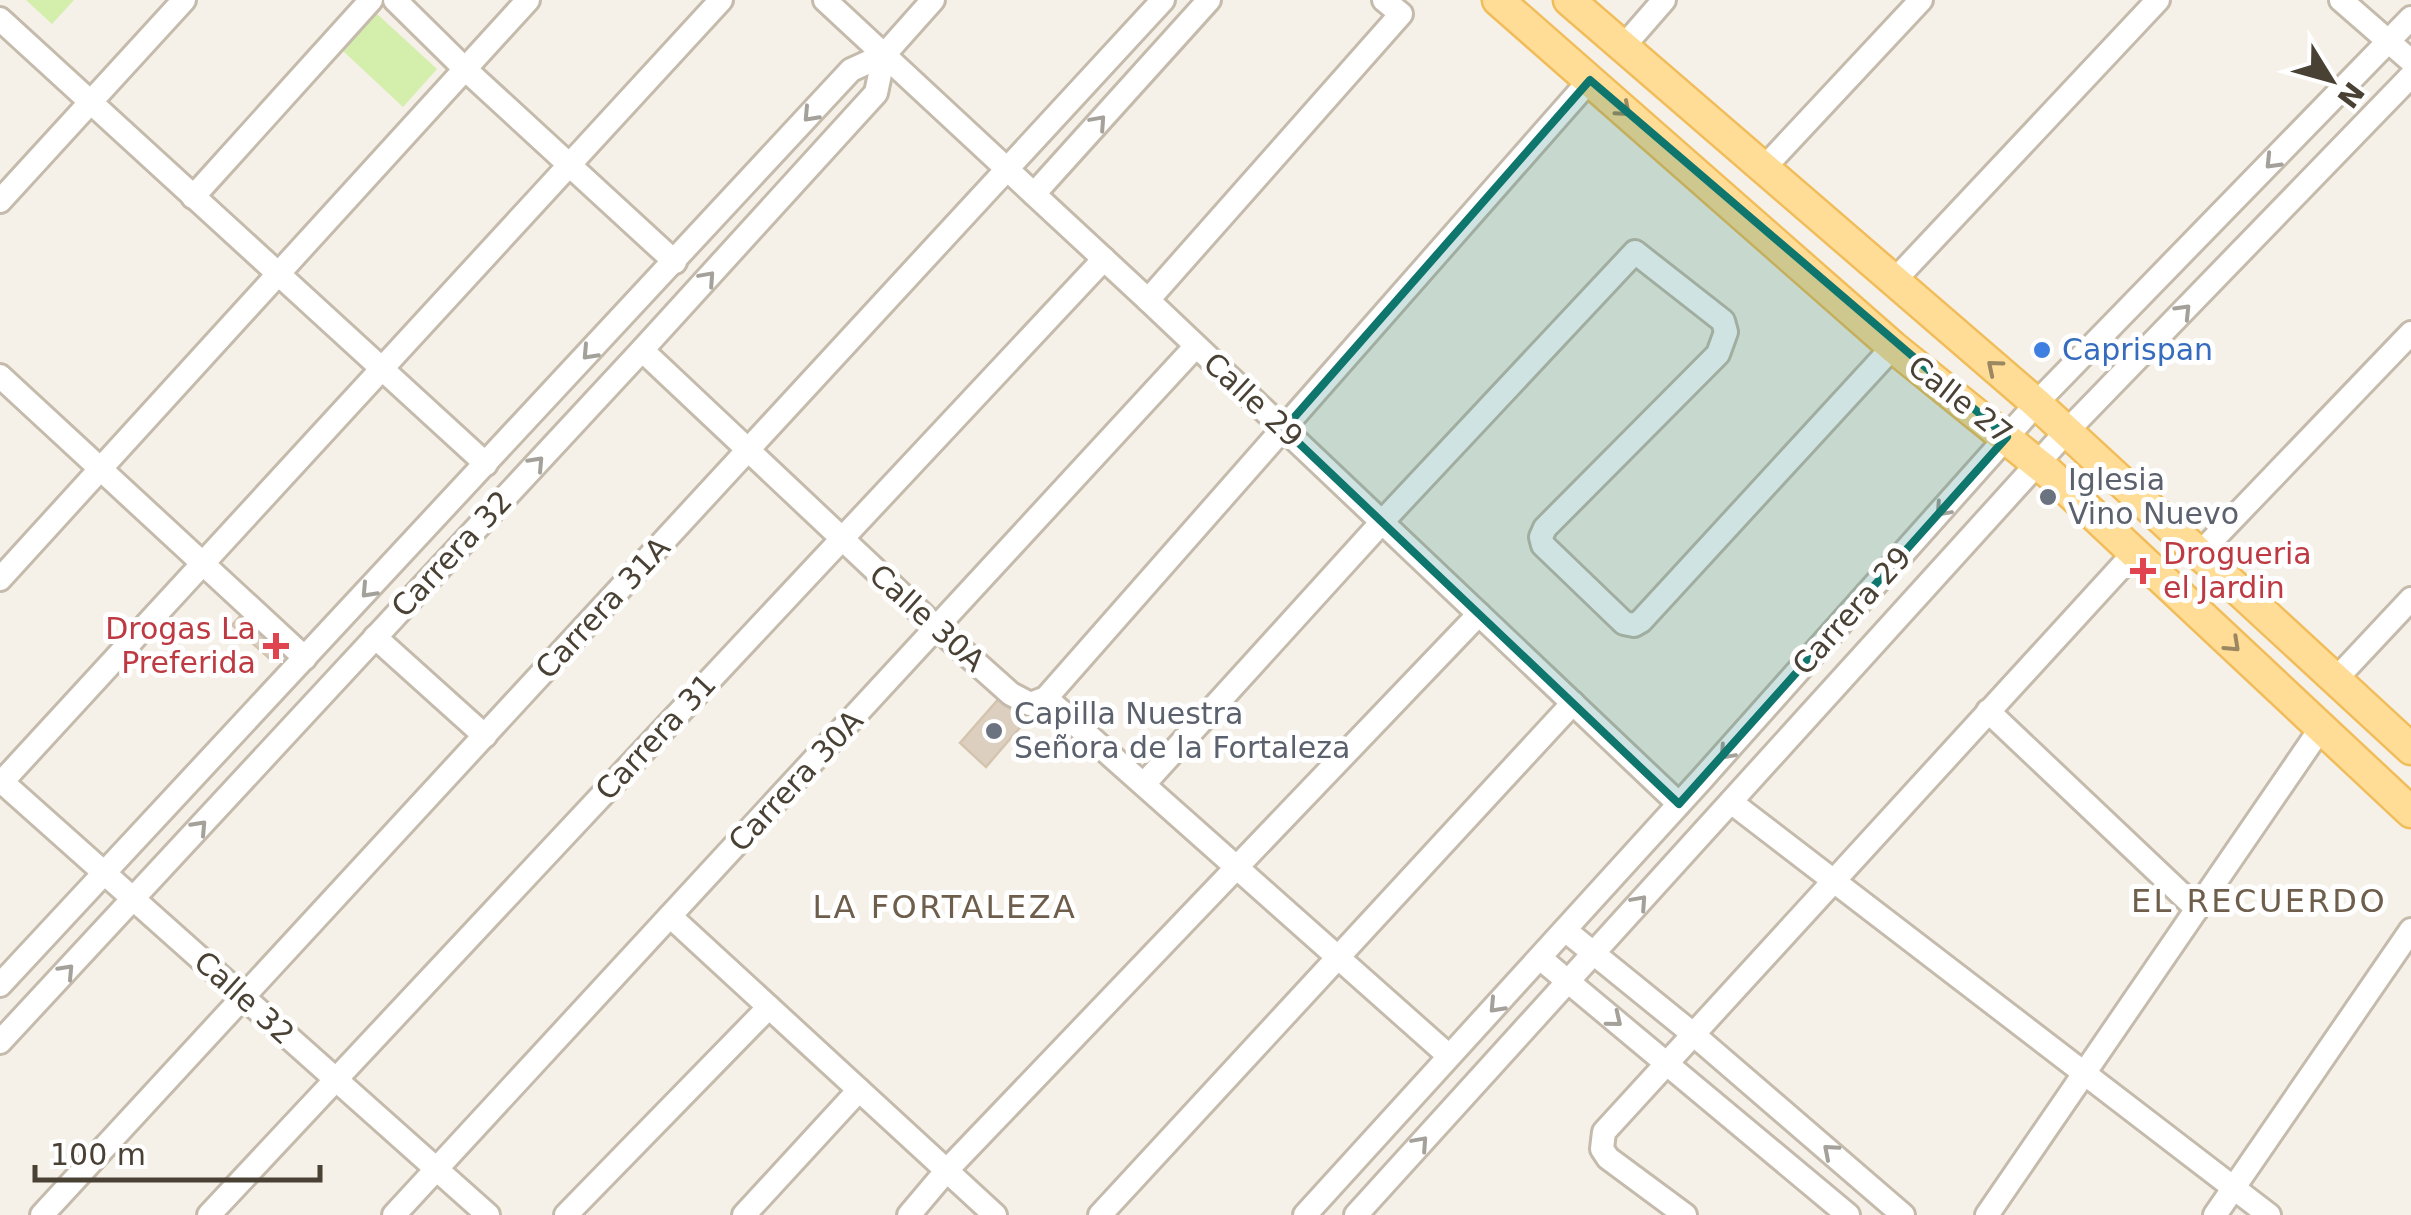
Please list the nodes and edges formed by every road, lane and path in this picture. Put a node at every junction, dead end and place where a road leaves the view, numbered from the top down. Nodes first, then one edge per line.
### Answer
1 (184, 0) edge
2 (371, 0) edge
3 (396, 0) edge
4 (528, 0) edge
5 (721, 0) edge
6 (824, 0) edge
7 (933, 0) edge
8 (1163, 0) edge
9 (1209, 0) edge
10 (1498, 0) edge
11 (1569, 0) edge
12 (1664, 0) edge
13 (1921, 0) edge
14 (2158, 0) edge
15 (2340, 0) edge
16 (1392, 7) edge
17 (0, 18) edge
18 (2411, 18) edge
19 (2389, 42) junction
20 (1623, 47) junction
21 (884, 55) junction
22 (2411, 61) edge
23 (465, 70) junction
24 (2411, 76) edge
25 (1590, 80) junction
26 (90, 103) junction
27 (570, 165) junction
28 (1764, 169) junction
29 (1008, 170) junction
30 (1034, 194) junction
31 (193, 197) junction
32 (0, 201) edge
33 (1104, 259) junction
34 (675, 262) junction
35 (278, 274) junction
36 (1893, 282) junction
37 (1148, 300) junction
38 (2411, 332) edge
39 (1196, 346) junction
40 (1893, 347) junction
41 (642, 350) junction
42 (383, 368) junction
43 (2, 381) edge
44 (2036, 403) junction
45 (1284, 429) junction
46 (2067, 431) junction
47 (2006, 437) junction
48 (748, 452) junction
49 (2038, 463) junction
50 (486, 464) junction
51 (100, 469) junction
52 (1382, 522) junction
53 (842, 540) junction
54 (2134, 553) junction
55 (2200, 553) junction
56 (204, 562) junction
57 (0, 579) edge
58 (2411, 598) edge
59 (1479, 614) junction
60 (937, 628) junction
61 (375, 637) junction
62 (305, 658) junction
63 (2336, 679) junction
64 (1046, 698) junction
65 (1572, 702) junction
66 (1988, 711) junction
67 (2321, 728) junction
68 (485, 736) junction
69 (2411, 749) edge
70 (1, 782) edge
71 (1144, 784) junction
72 (1730, 802) junction
73 (1679, 804) junction
74 (2411, 812) edge
75 (1236, 867) junction
76 (104, 872) junction
77 (1834, 880) junction
78 (134, 899) junction
79 (2197, 909) junction
80 (670, 916) junction
81 (1565, 930) junction
82 (2411, 930) edge
83 (1594, 953) junction
84 (1339, 958) junction
85 (1540, 958) junction
86 (1568, 982) junction
87 (0, 985) edge
88 (244, 997) junction
89 (769, 1007) junction
90 (1693, 1034) junction
91 (0, 1042) edge
92 (1450, 1056) junction
93 (1667, 1063) junction
94 (2084, 1074) junction
95 (336, 1079) junction
96 (860, 1090) junction
97 (437, 1169) junction
98 (946, 1170) junction
99 (2234, 1188) junction
100 (42, 1215) edge
101 (208, 1215) edge
102 (394, 1215) edge
103 (488, 1215) edge
104 (566, 1215) edge
105 (744, 1215) edge
106 (909, 1215) edge
107 (995, 1215) edge
108 (1100, 1215) edge
109 (1305, 1215) edge
110 (1356, 1215) edge
111 (1685, 1215) edge
112 (1848, 1215) edge
113 (1904, 1215) edge
114 (1987, 1215) edge
115 (2215, 1215) edge
116 (2269, 1215) edge

1 - 26 street
2 - 31 street
3 - 23 street
4 - 23 street
5 - 27 street
6 - 21 street, Calle 29
7 - 21 street, Carrera 32
8 - 29 street, Carrera 31A
30 -> 9 street
10 - 25 main road, Calle 27
11 - 20 main road, Calle 27
12 - 20 street
13 - 28 street
14 - 36 street
15 - 19 street
16 - 37 street
17 - 26 street
18 - 19 street, Carrera 29
19 - 22 street
19 -> 44 street, Carrera 29
20 - 28 main road, Calle 27
21 - 29 street, Calle 29
21 -> 34 street, Carrera 32
41 -> 21 street, Carrera 32
23 - 27 street
23 - 35 street
46 -> 24 street, Carrera 29
25 -> 40 main road, Calle 27
25 - 45 street
26 - 31 street
26 - 32 street
27 - 34 street
27 - 42 street
28 - 36 main road, Calle 27
29 - 30 street, Calle 29
29 - 48 street, Carrera 31A
30 - 33 street, Calle 29
31 - 35 street
33 - 37 street, Calle 29
33 - 53 street, Carrera 31
34 -> 50 street, Carrera 32
35 - 42 street
35 - 51 street
44 -> 36 main road, Calle 27
37 - 39 street, Calle 29
38 - 55 street
39 - 45 street, Calle 29
39 - 60 street, Carrera 30A
40 - 47 main road, Calle 27
40 - 52 street
41 - 48 street, Calle 30A
61 -> 41 street, Carrera 32
42 - 50 street
42 - 56 street
43 - 51 street
44 - 46 main road, Calle 27
44 - 47 street, Carrera 29
45 - 52 street, Calle 29
45 - 64 street
46 - 49 street, Carrera 29
46 - 55 main road, Calle 27
47 - 49 main road, Calle 27
47 -> 73 street, Carrera 29
48 - 53 street, Calle 30A
48 - 68 street, Carrera 31A
49 - 54 main road, Calle 27
49 - 72 street, Carrera 29
50 -> 62 street, Carrera 32
51 - 56 street
51 - 57 street
52 - 59 street, Calle 29
52 - 71 street
53 - 60 street, Calle 30A
53 - 95 street, Carrera 31
54 - 66 street
54 -> 67 main road, Calle 27
55 - 63 main road, Calle 27
56 - 62 street
56 - 70 street
58 - 63 street
59 - 65 street, Calle 29
59 - 75 street
60 - 64 street, Calle 30A
60 - 80 street, Carrera 30A
61 - 68 street
78 -> 61 street, Carrera 32
62 - 76 street, Carrera 32
63 - 69 main road, Calle 27
64 - 71 street, Calle 30A
65 - 73 street, Calle 29
65 - 84 street
66 - 77 street
66 - 79 street
67 - 74 main road, Calle 27
67 - 79 street
68 - 88 street, Carrera 31A
70 - 76 street, Calle 32
71 - 75 street, Calle 30A
72 - 77 street
83 -> 72 street, Carrera 29
73 - 81 street, Carrera 29
75 - 84 street, Calle 30A
75 - 98 street
76 - 78 street, Calle 32
76 - 87 street, Carrera 32
77 - 90 street
77 - 94 street
78 - 88 street, Calle 32
91 -> 78 street, Carrera 32
79 - 94 street
80 - 89 street
80 - 97 street, Carrera 30A
81 - 83 street
81 - 85 street, Carrera 29
82 - 99 street
83 - 86 street, Carrera 29
83 - 90 street
84 - 92 street, Calle 30A
84 - 108 street
85 - 86 street
85 -> 92 street, Carrera 29
86 -> 93 street
110 -> 86 street, Carrera 29
88 - 95 street, Calle 32
88 - 100 street, Carrera 31A
89 - 96 street
89 - 104 street
90 - 93 street
113 -> 90 street
92 - 109 street, Carrera 29
93 - 111 street
93 - 112 street
94 - 99 street
94 - 114 street
95 - 97 street, Calle 32
95 - 101 street, Carrera 31
96 - 98 street
96 - 105 street
97 - 102 street, Carrera 30A
97 - 103 street, Calle 32
98 - 106 street
98 - 107 street
99 - 115 street
99 - 116 street

